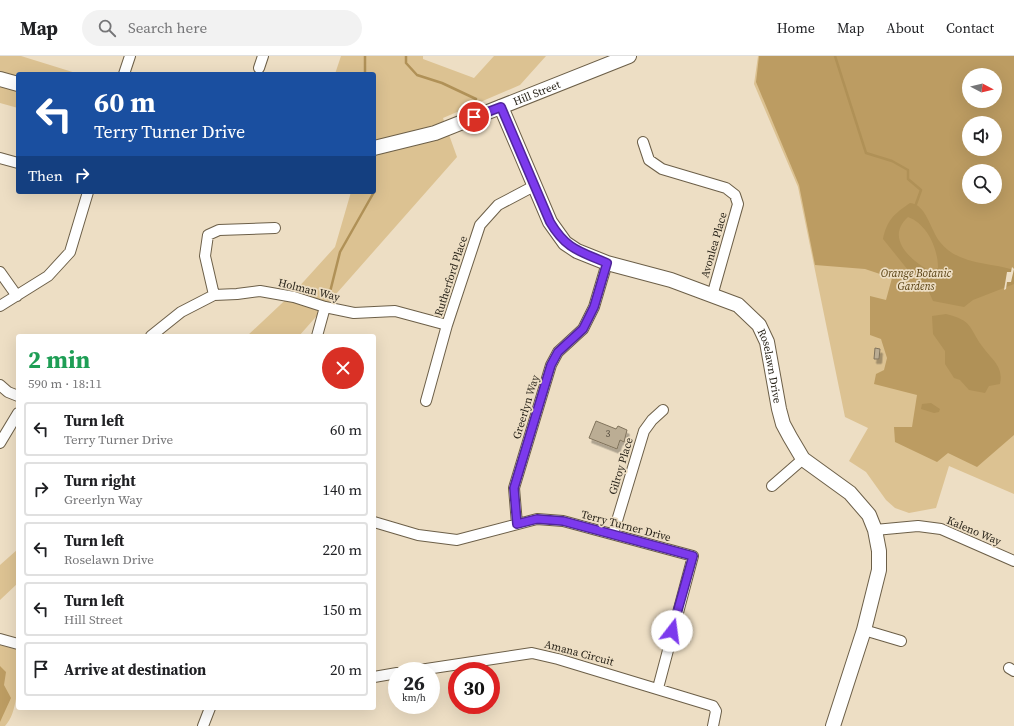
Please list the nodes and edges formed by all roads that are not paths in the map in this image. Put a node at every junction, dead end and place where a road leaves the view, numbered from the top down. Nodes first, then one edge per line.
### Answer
1 (130, 56) edge
2 (263, 56) edge
3 (630, 56) edge
4 (259, 68) dead end
5 (125, 72) edge
6 (0, 79) edge
7 (16, 83) edge
8 (501, 107) junction
9 (643, 142) dead end
10 (376, 148) edge
11 (0, 158) edge
12 (16, 162) edge
13 (534, 186) junction
14 (87, 194) edge
15 (275, 228) dead end
16 (607, 263) junction
17 (0, 272) edge
18 (214, 295) junction
19 (17, 296) junction
20 (712, 296) junction
21 (0, 306) edge
22 (325, 307) junction
23 (447, 325) junction
24 (154, 334) edge
25 (318, 334) edge
26 (0, 385) edge
27 (16, 395) edge
28 (426, 400) dead end
29 (663, 410) dead end
30 (16, 415) edge
31 (0, 443) edge
32 (803, 459) junction
33 (772, 486) dead end
34 (376, 523) edge
35 (517, 524) junction
36 (875, 530) junction
37 (613, 534) junction
38 (1014, 561) edge
39 (864, 630) junction
40 (0, 639) edge
41 (902, 641) dead end
42 (16, 643) edge
43 (440, 667) edge
44 (388, 675) edge
45 (376, 677) edge
46 (658, 688) junction
47 (209, 710) edge
48 (203, 726) edge
49 (713, 726) edge
50 (823, 726) edge
51 (826, 726) edge
52 (833, 726) edge

1 - 5 street
2 - 4 street
3 - 8 street, Hill Street
6 - 7 street
8 - 10 street, Hill Street
8 - 13 street, Roselawn Drive
9 - 20 street, Avonlea Place
11 - 12 street
13 - 16 street, Roselawn Drive
13 - 23 street, Rutherford Place
14 - 19 street
15 - 18 street
16 - 20 street, Roselawn Drive
16 - 35 street, Greerlyn Way
17 - 19 street
18 - 22 street, Holman Way
18 - 24 street, Holman Way
19 - 21 street
20 - 32 street, Roselawn Drive
22 - 23 street, Holman Way
22 - 25 street
23 - 28 street, Rutherford Place
26 - 27 street
29 - 37 street, Gilroy Place
30 - 31 street
32 - 33 street
32 - 36 street, Roselawn Drive
34 - 35 street, Terry Turner Drive
35 - 37 street, Terry Turner Drive
36 - 38 street, Kaleno Way
36 - 39 street, Roselawn Drive
37 - 46 street, Terry Turner Drive
39 - 41 street
39 - 52 street, Roselawn Drive
40 - 42 street
43 - 46 street, Amana Circuit
44 - 45 street
46 - 49 street, Amana Circuit
47 - 48 street
50 - 51 street

